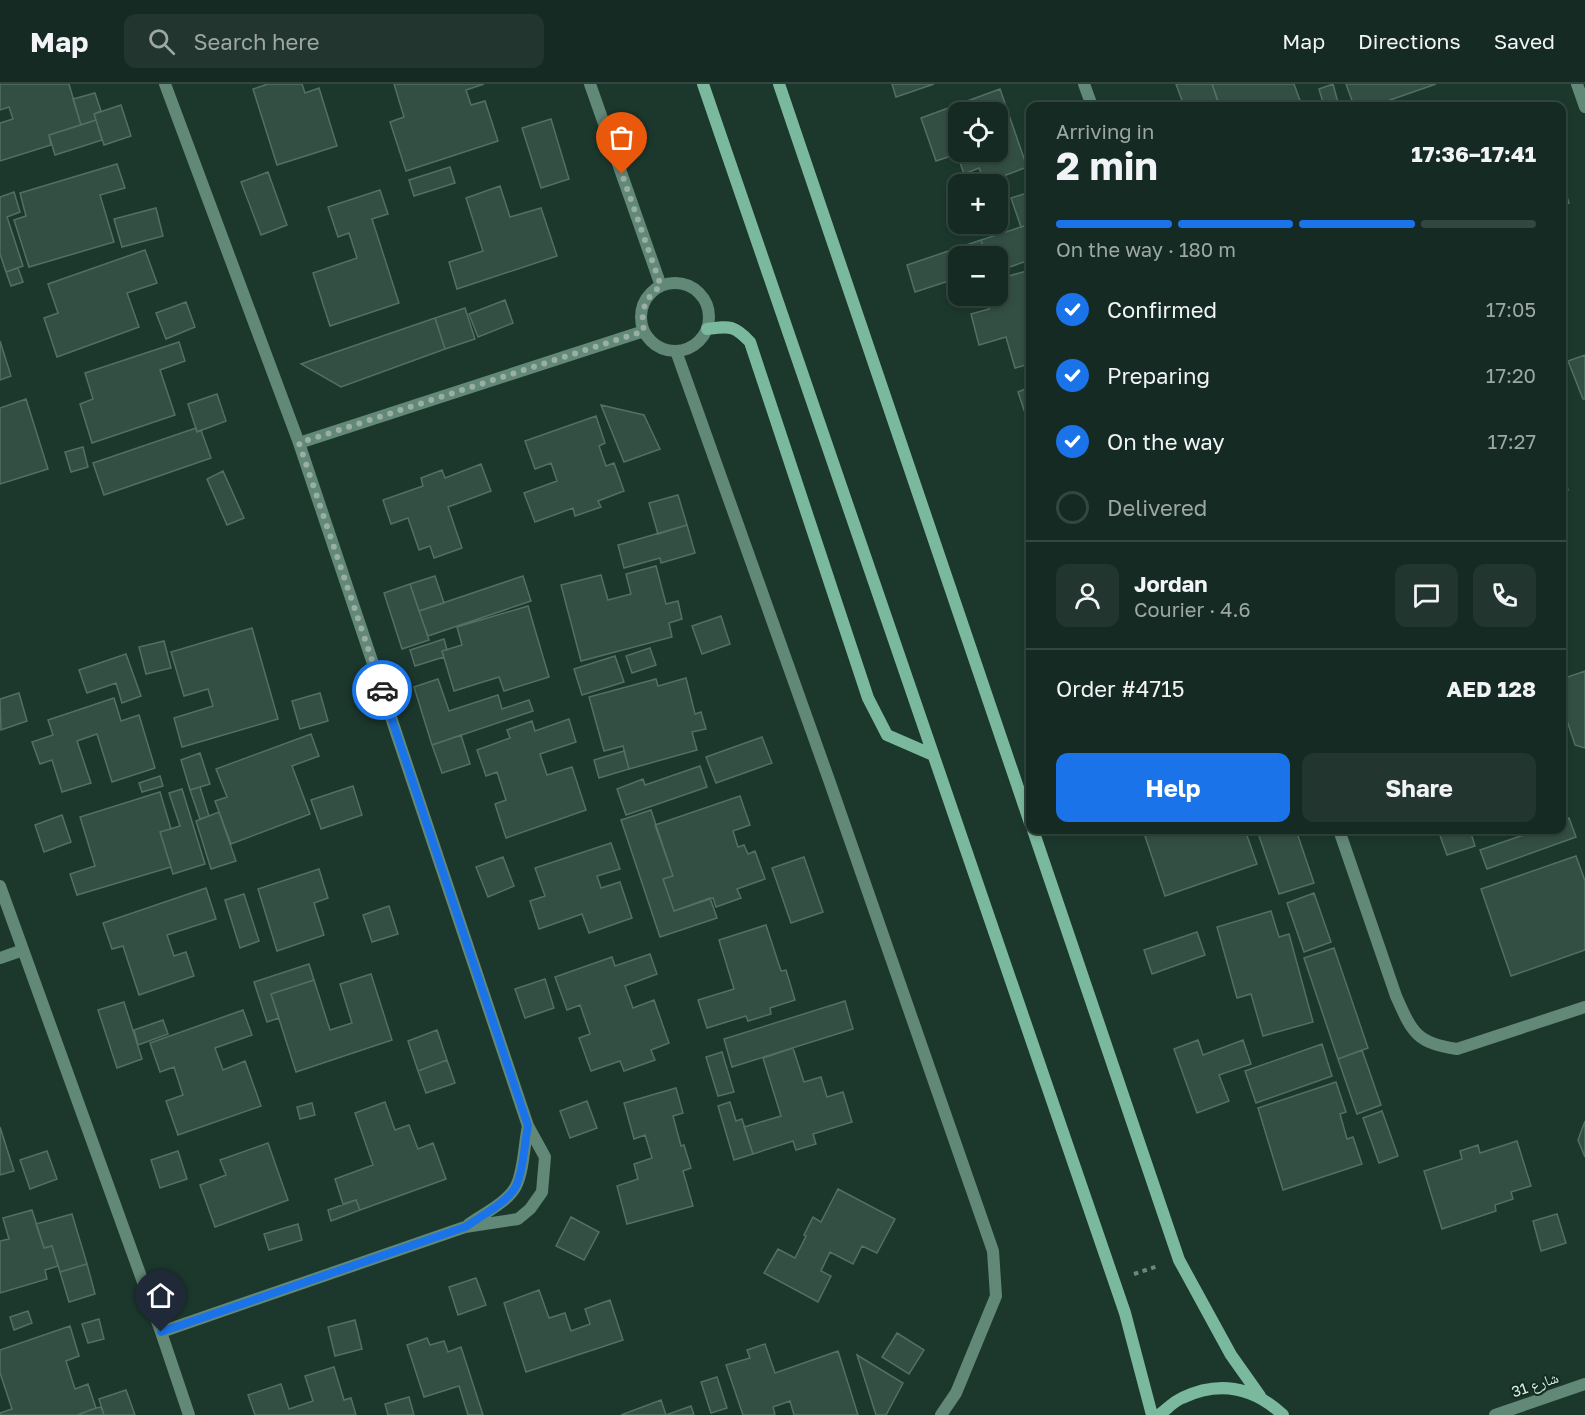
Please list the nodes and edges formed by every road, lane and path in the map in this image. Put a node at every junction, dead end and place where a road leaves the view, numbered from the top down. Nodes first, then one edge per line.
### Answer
1 (165, 84) edge
2 (590, 84) edge
3 (703, 84) edge
4 (779, 84) edge
5 (1084, 84) edge
6 (1577, 84) edge
7 (1091, 102) edge
8 (1585, 107) edge
9 (661, 286) junction
10 (707, 329) junction
11 (644, 331) junction
12 (676, 351) junction
13 (299, 443) junction
14 (933, 755) junction
15 (1026, 811) edge
16 (1034, 834) edge
17 (1340, 834) edge
18 (0, 886) edge
19 (22, 950) junction
20 (0, 958) edge
21 (1585, 1007) edge
22 (528, 1126) junction
23 (465, 1227) junction
24 (1179, 1260) junction
25 (1113, 1280) junction
26 (161, 1332) junction
27 (1585, 1384) edge
28 (1260, 1396) junction
29 (189, 1415) edge
30 (941, 1415) edge
31 (1152, 1415) edge
32 (1159, 1415) edge
33 (1284, 1415) edge
34 (1495, 1415) edge

1 - 13 street
2 - 9 street
3 - 14 main road
4 - 15 main road
5 - 7 street
6 - 8 street
9 - 10 street
9 - 11 street
10 - 12 street
10 - 14 main road
11 - 12 street
11 - 13 street
12 - 30 street
13 - 22 street
14 - 25 main road
16 - 24 main road
17 - 21 street
18 - 19 street
19 - 20 street
19 - 26 street
22 - 23 street
22 - 23 street
23 - 26 street
24 - 25 path
24 - 28 main road
25 - 31 main road
26 - 29 street
27 - 34 street, شارع 31
28 - 32 main road
28 - 33 main road

